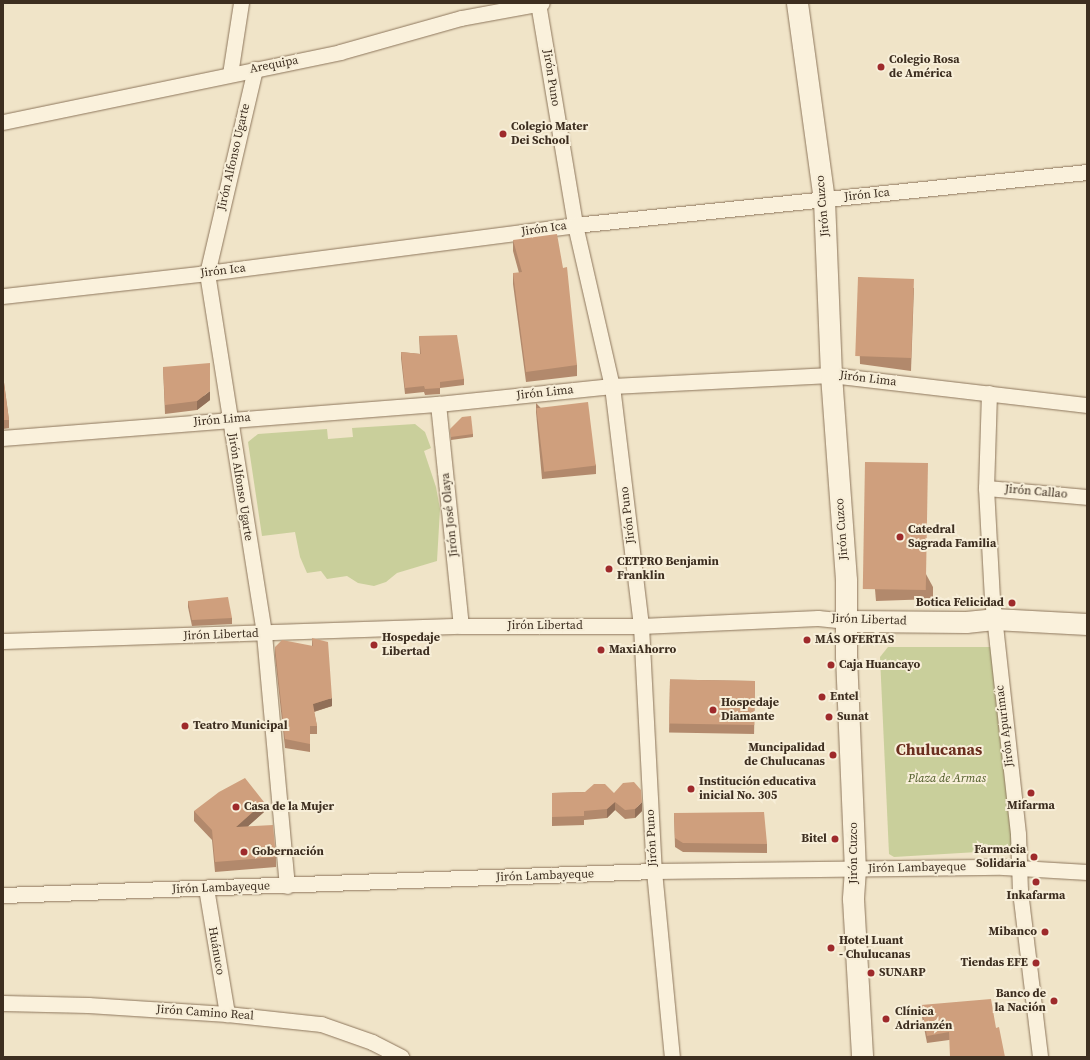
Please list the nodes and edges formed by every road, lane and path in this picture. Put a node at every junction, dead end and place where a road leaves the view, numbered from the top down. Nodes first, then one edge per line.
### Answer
1 (241, 3) edge
2 (540, 3) edge
3 (797, 3) edge
4 (255, 69) junction
5 (230, 74) junction
6 (3, 122) edge
7 (1087, 172) edge
8 (824, 200) junction
9 (575, 225) junction
10 (207, 273) junction
11 (3, 296) edge
12 (831, 375) junction
13 (612, 386) junction
14 (989, 393) junction
15 (438, 404) junction
16 (1087, 405) edge
17 (229, 419) junction
18 (3, 438) edge
19 (986, 488) junction
20 (1087, 497) edge
21 (994, 619) junction
22 (846, 621) junction
23 (1087, 624) edge
24 (461, 626) junction
25 (641, 626) junction
26 (264, 634) junction
27 (3, 641) edge
28 (1020, 868) junction
29 (855, 869) junction
30 (654, 871) junction
31 (1087, 872) edge
32 (286, 886) junction
33 (206, 888) junction
34 (3, 895) edge
35 (3, 1002) edge
36 (227, 1014) junction
37 (400, 1057) edge
38 (672, 1057) edge
39 (862, 1057) edge
40 (1040, 1057) edge

1 - 5 street
2 - 4 street, Arequipa
2 - 9 street, Jirón Puno
3 - 8 street, Jirón Cuzco
4 - 5 street, Arequipa
4 - 10 street, Jirón Alfonso Ugarte
5 - 6 street, Arequipa
7 - 8 street, Jirón Ica
8 - 9 street, Jirón Ica
8 - 12 street, Jirón Cuzco
9 - 10 street, Jirón Ica
9 - 13 street, Jirón Puno
10 - 11 street, Jirón Ica
10 - 17 street, Jirón Alfonso Ugarte
12 - 13 street, Jirón Lima
12 - 14 street, Jirón Lima
12 - 22 street, Jirón Cuzco
13 - 15 street, Jirón Lima
13 - 25 street, Jirón Puno
14 - 16 street, Jirón Lima
14 - 19 street, Jirón Apurímac
15 - 17 street, Jirón Lima
15 - 24 street, Jirón José Olaya
17 - 18 street, Jirón Lima
17 - 26 street, Jirón Alfonso Ugarte
19 - 20 street, Jirón Callao
19 - 21 street, Jirón Apurímac
21 - 22 street, Jirón Libertad
21 - 23 street, Jirón Libertad
21 - 28 street, Jirón Apurímac
22 - 25 street, Jirón Libertad
22 - 29 street, Jirón Cuzco
24 - 25 street, Jirón Libertad
24 - 26 street, Jirón Libertad
25 - 30 street, Jirón Puno
26 - 27 street, Jirón Libertad
26 - 32 street, Jirón Alfonso Ugarte
28 - 29 street, Jirón Lambayeque
28 - 31 street, Jirón Lambayeque
28 - 40 street, Jirón Apurímac
29 - 30 street, Jirón Lambayeque
29 - 39 street, Jirón Cuzco
30 - 32 street, Jirón Lambayeque
30 - 38 street, Jirón Puno
32 - 33 street, Jirón Lambayeque
33 - 34 street, Jirón Lambayeque
33 - 36 street, Huánuco
35 - 36 street, Jirón Camino Real
36 - 37 street, Jirón Camino Real

